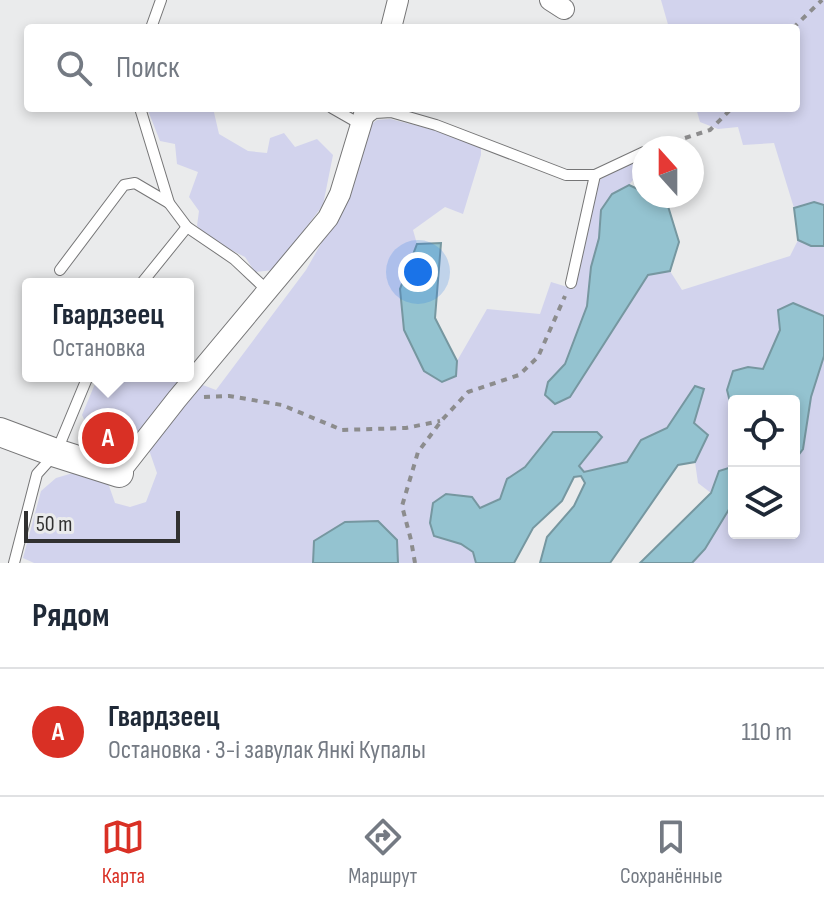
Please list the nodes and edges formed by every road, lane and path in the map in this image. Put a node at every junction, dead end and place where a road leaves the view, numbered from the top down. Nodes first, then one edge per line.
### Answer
1 (161, 0) edge
2 (398, 0) edge
3 (822, 0) edge
4 (152, 24) edge
5 (392, 24) edge
6 (797, 24) edge
7 (141, 112) edge
8 (728, 112) edge
9 (363, 116) edge
10 (692, 136) edge
11 (632, 158) edge
12 (595, 175) junction
13 (169, 203) junction
14 (187, 227) junction
15 (60, 270) dead end
16 (146, 278) edge
17 (571, 283) joint
18 (267, 290) junction
19 (194, 378) edge
20 (86, 382) edge
21 (191, 382) edge
22 (177, 399) junction
23 (442, 420) junction
24 (0, 432) edge
25 (56, 453) junction
26 (119, 473) joint
27 (14, 563) edge
28 (415, 563) edge

1 - 4 lane
2 - 5 street
3 - 6 path
7 - 13 lane
8 - 10 path
9 - 12 lane
9 - 18 street
11 - 12 lane
12 - 17 lane
13 - 14 lane
13 - 15 lane
14 - 16 lane
14 - 18 lane
17 - 23 path
18 - 19 street
20 - 25 lane
21 - 22 street
22 - 23 path
22 - 26 street
23 - 28 path
24 - 25 street
25 - 26 street
25 - 27 lane

